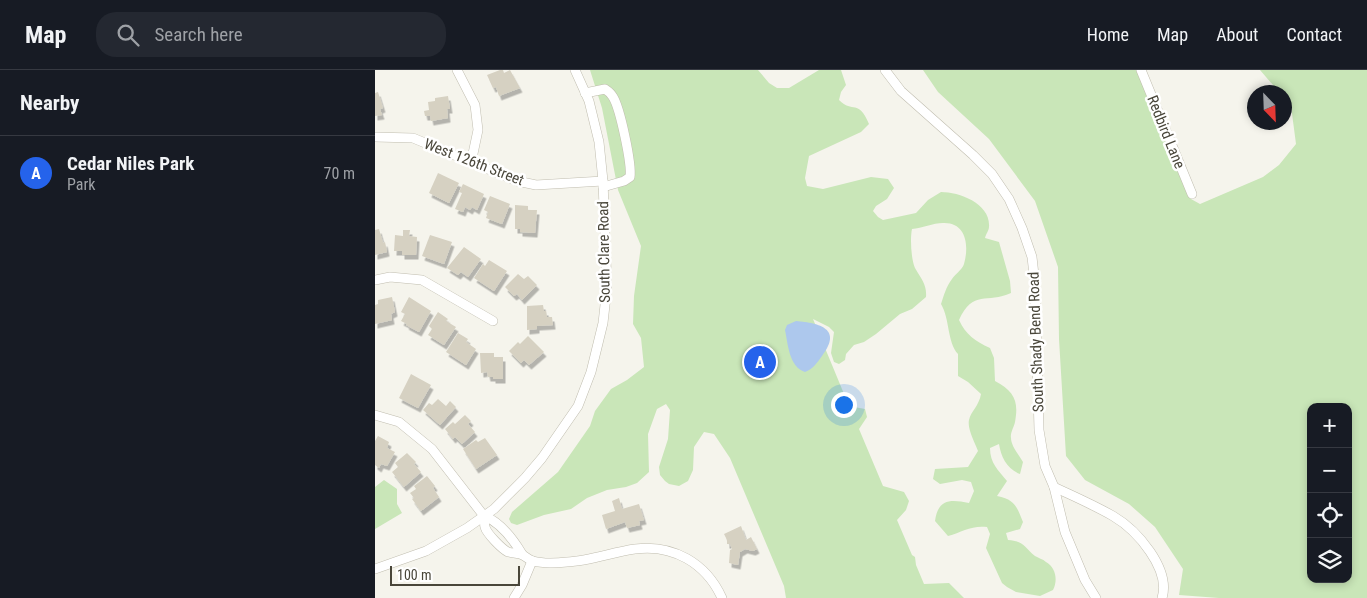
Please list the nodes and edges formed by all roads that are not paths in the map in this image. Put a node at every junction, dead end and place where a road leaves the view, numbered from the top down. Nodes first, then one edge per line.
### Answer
1 (457, 70) edge
2 (575, 70) edge
3 (885, 70) edge
4 (1141, 70) edge
5 (585, 93) junction
6 (375, 137) edge
7 (471, 163) junction
8 (603, 184) junction
9 (1192, 194) dead end
10 (375, 280) edge
11 (493, 321) dead end
12 (375, 415) edge
13 (1054, 487) junction
14 (484, 516) junction
15 (532, 561) junction
16 (375, 570) edge
17 (514, 598) edge
18 (722, 598) edge
19 (1096, 598) edge
20 (1161, 598) edge

1 - 7 street
2 - 5 street, South Clare Road
3 - 13 street, South Shady Bend Road
4 - 9 street, Redbird Lane
5 - 8 street, South Clare Road
5 - 8 street, West 126th Street
6 - 7 street, West 126th Street
7 - 8 street, West 126th Street
8 - 14 street, South Clare Road
10 - 11 street
12 - 14 street
13 - 19 street, South Shady Bend Road
13 - 20 street
14 - 15 street
14 - 16 street, South Clare Road
15 - 17 street
15 - 18 street

